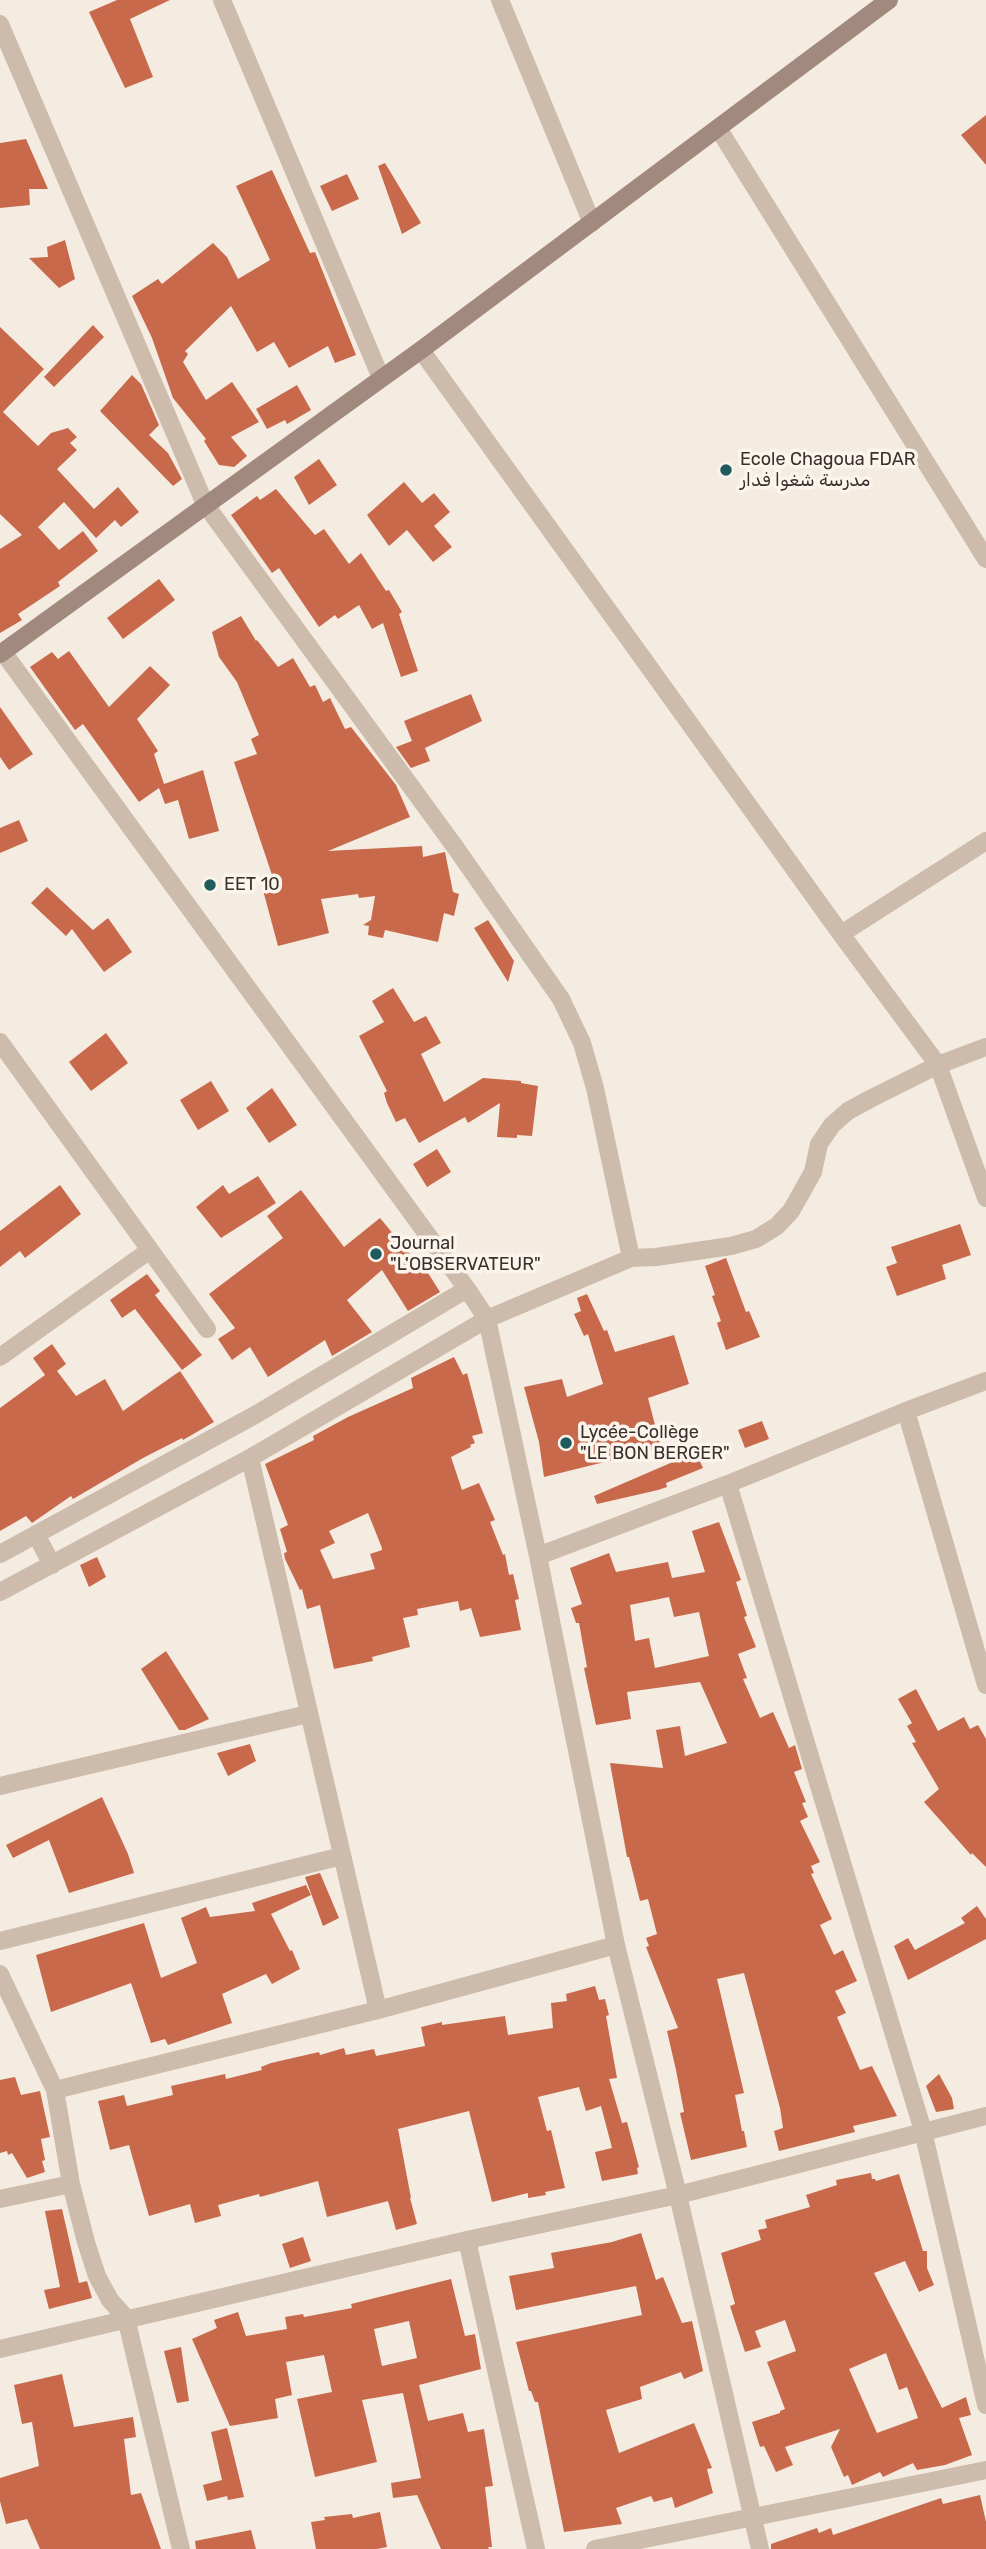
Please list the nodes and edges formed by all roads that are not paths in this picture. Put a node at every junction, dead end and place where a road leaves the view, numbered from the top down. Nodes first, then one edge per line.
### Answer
1 (222, 0) edge
2 (500, 0) edge
3 (889, 0) edge
4 (0, 24) edge
5 (718, 128) junction
6 (592, 223) junction
7 (421, 350) junction
8 (381, 378) junction
9 (205, 504) junction
10 (986, 559) edge
11 (2, 653) edge
12 (986, 841) edge
13 (841, 934) junction
14 (0, 1042) edge
15 (986, 1047) edge
16 (939, 1065) junction
17 (986, 1198) edge
18 (150, 1250) junction
19 (631, 1258) junction
20 (467, 1289) junction
21 (486, 1320) junction
22 (206, 1329) dead end
23 (0, 1357) edge
24 (986, 1381) edge
25 (906, 1410) junction
26 (250, 1458) junction
27 (728, 1484) junction
28 (36, 1534) junction
29 (0, 1554) edge
30 (538, 1556) junction
31 (52, 1565) junction
32 (0, 1592) edge
33 (986, 1685) edge
34 (308, 1714) junction
35 (0, 1786) edge
36 (342, 1856) junction
37 (0, 1941) edge
38 (616, 1945) junction
39 (0, 1974) edge
40 (378, 2010) junction
41 (55, 2090) junction
42 (986, 2116) edge
43 (923, 2132) junction
44 (71, 2184) junction
45 (678, 2195) junction
46 (0, 2199) edge
47 (467, 2240) junction
48 (126, 2318) junction
49 (0, 2349) edge
50 (986, 2405) edge
51 (986, 2470) edge
52 (752, 2516) junction
53 (181, 2549) edge
54 (536, 2549) edge
55 (595, 2549) edge
56 (760, 2549) edge

1 - 8 street
2 - 6 street
3 - 5 street
4 - 9 street
5 - 6 street
5 - 10 street
6 - 7 street
7 - 8 street
7 - 13 street
8 - 9 street
9 - 11 street
9 - 19 street
11 - 20 street
12 - 13 street
13 - 16 street
14 - 18 street
15 - 16 street
16 - 17 street
16 - 19 street
18 - 22 street
18 - 23 street
19 - 21 street
20 - 21 street
20 - 28 street
21 - 26 street
21 - 30 street
24 - 25 street
25 - 27 street
25 - 33 street
26 - 31 street
26 - 34 street
27 - 30 street
27 - 43 street
28 - 29 street
28 - 31 street
30 - 38 street
31 - 32 street
34 - 35 street
34 - 36 street
36 - 37 street
36 - 40 street
38 - 40 street
38 - 45 street
39 - 41 street
40 - 41 street
41 - 44 street
42 - 43 street
43 - 45 street
43 - 50 street
44 - 46 street
44 - 48 street
45 - 47 street
45 - 52 street
47 - 48 street
47 - 54 street
48 - 49 street
48 - 53 street
51 - 52 street
52 - 55 street
52 - 56 street

